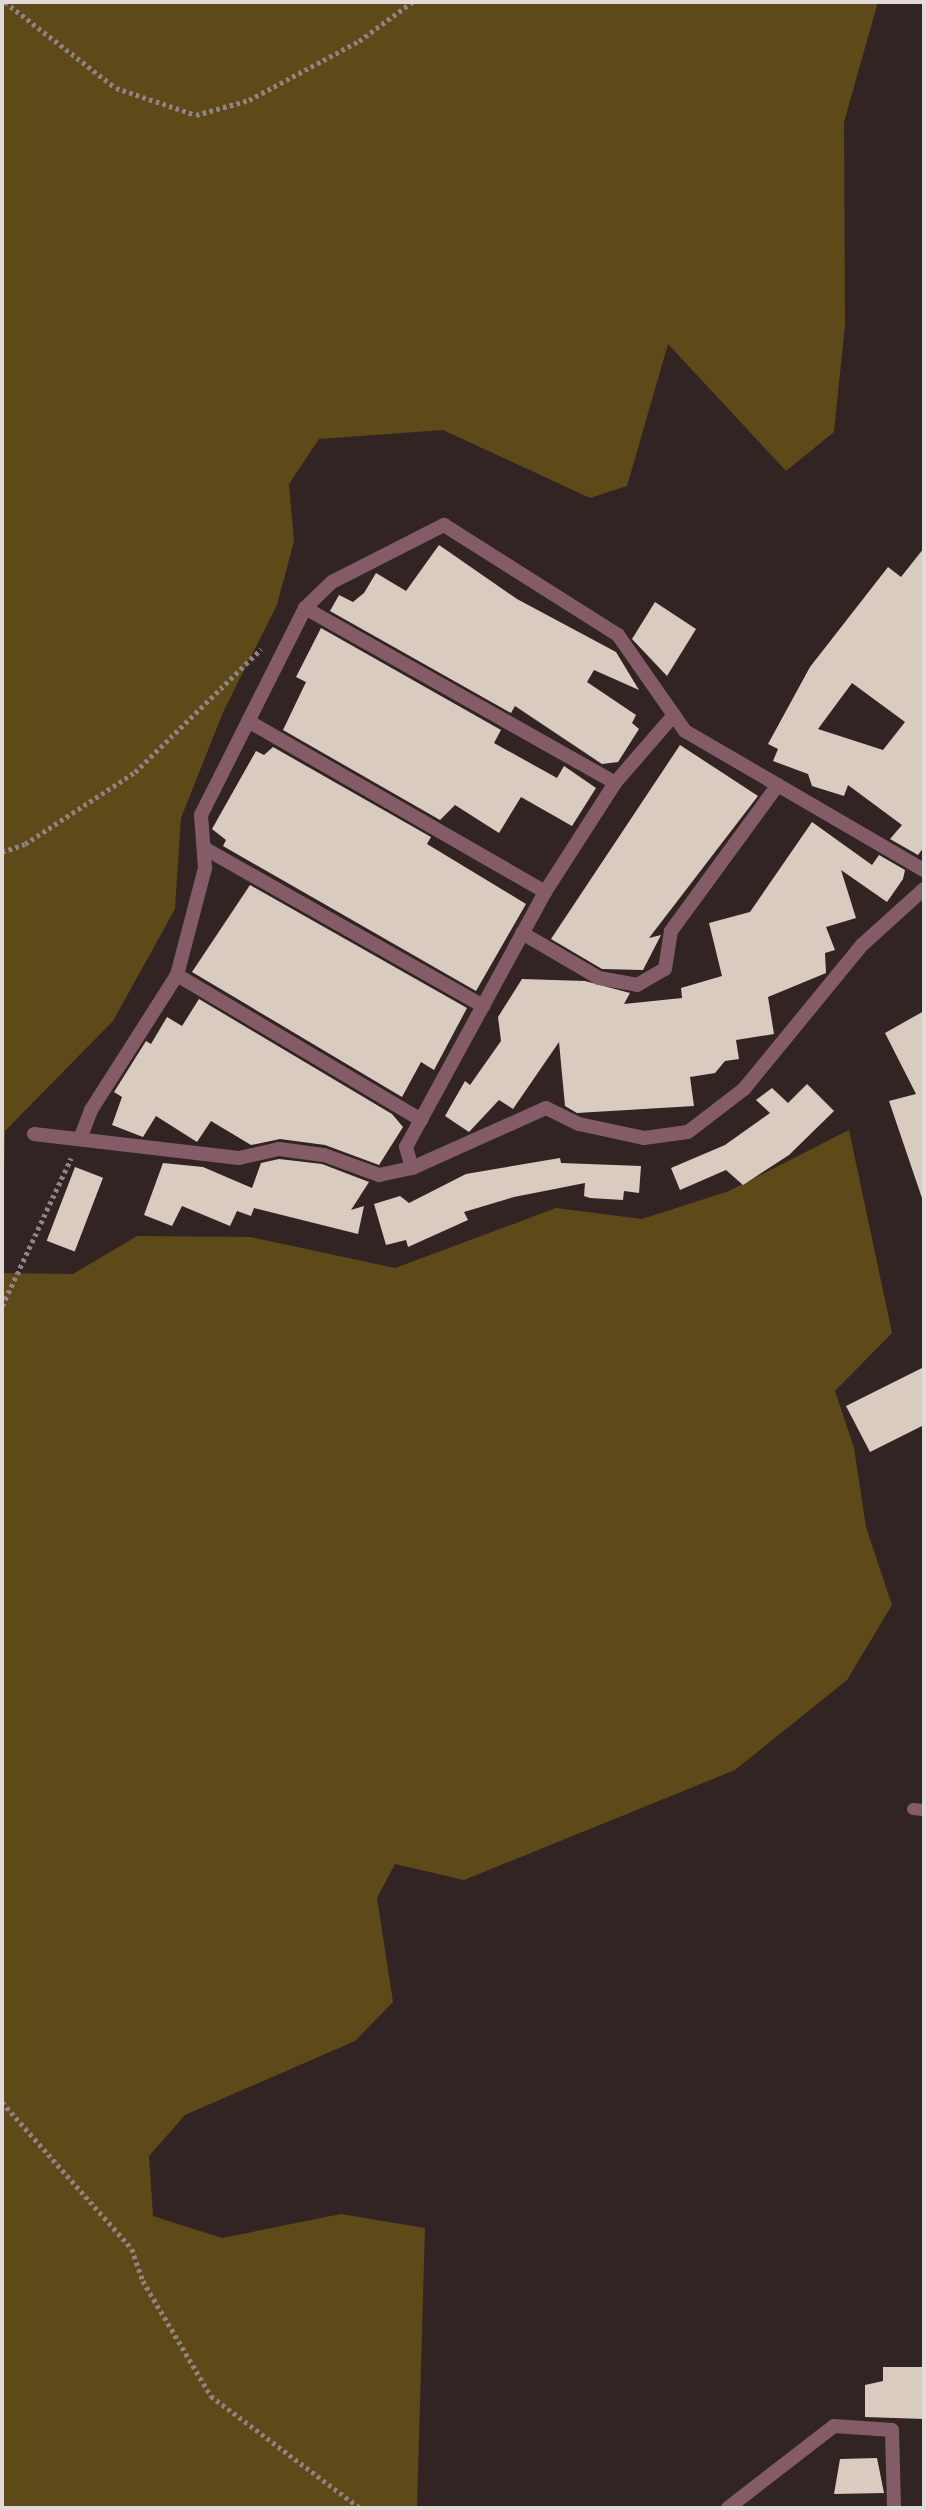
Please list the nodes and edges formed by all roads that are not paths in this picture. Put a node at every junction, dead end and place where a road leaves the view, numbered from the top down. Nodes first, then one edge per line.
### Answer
1 (305, 608) junction
2 (674, 715) junction
3 (248, 721) junction
4 (615, 783) junction
5 (778, 785) junction
6 (204, 848) junction
7 (924, 870) edge
8 (924, 889) edge
9 (545, 892) junction
10 (522, 933) junction
11 (177, 975) junction
12 (483, 1006) junction
13 (421, 1121) junction
14 (34, 1134) dead end
15 (80, 1139) junction
16 (412, 1168) junction
17 (728, 2508) edge
18 (894, 2508) edge

1 - 2 street
1 - 3 street
1 - 4 street
2 - 4 street
2 - 5 street
3 - 6 street
3 - 9 street
4 - 9 street
5 - 7 street
5 - 10 street
6 - 11 street
6 - 12 street
8 - 16 street
9 - 10 street
10 - 12 street
11 - 13 street
11 - 15 street
12 - 13 street
13 - 16 street
14 - 15 street
15 - 16 street
17 - 18 street

